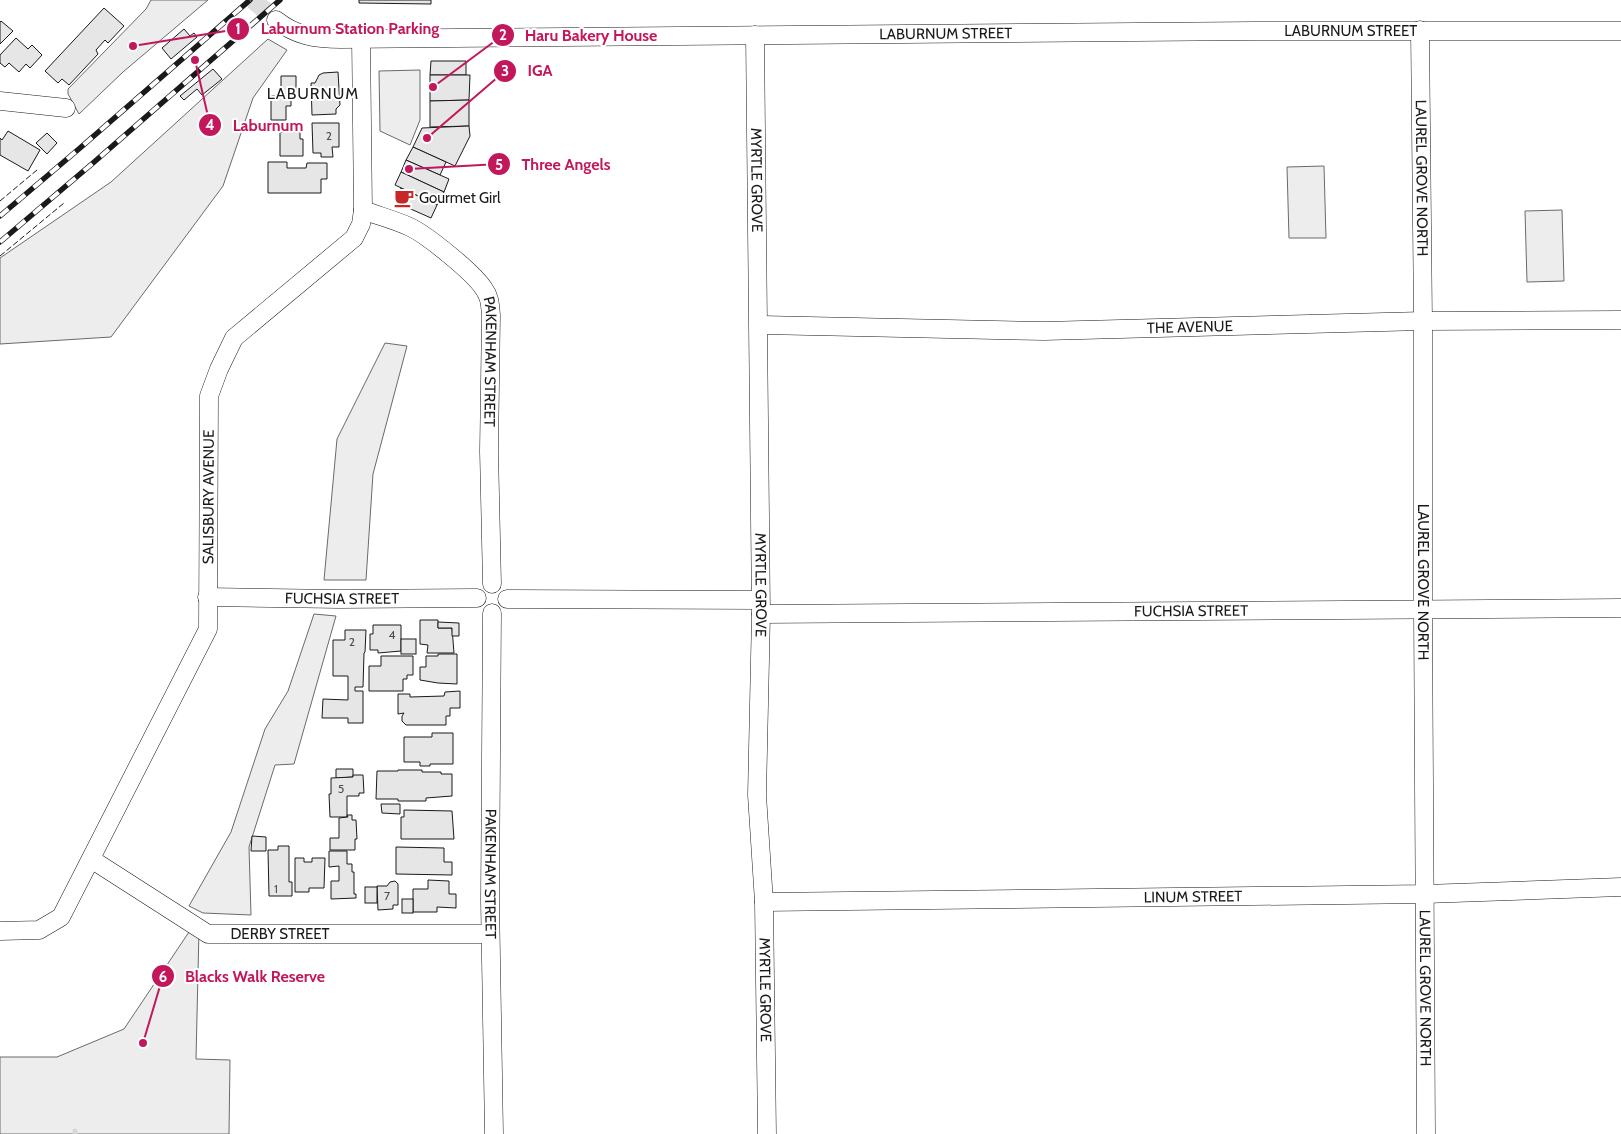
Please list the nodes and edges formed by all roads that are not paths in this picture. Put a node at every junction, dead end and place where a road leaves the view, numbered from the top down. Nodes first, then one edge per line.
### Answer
1 (276, 20) tunnel mouth
2 (1420, 30) junction
3 (1621, 31) edge
4 (755, 35) junction
5 (361, 39) junction
6 (0, 101) edge
7 (66, 108) dead end
8 (363, 210) junction
9 (1621, 320) edge
10 (1423, 321) junction
11 (759, 325) junction
12 (492, 584) junction
13 (207, 597) junction
14 (477, 598) junction
15 (507, 599) junction
16 (761, 607) junction
17 (1621, 608) edge
18 (1422, 610) junction
19 (492, 613) junction
20 (91, 859) junction
21 (1621, 887) edge
22 (1425, 894) junction
23 (764, 902) junction
24 (0, 931) edge
25 (490, 934) junction
26 (494, 1134) edge
27 (767, 1134) edge
28 (1426, 1134) edge

1 - 5 street, LABURNUM STREET
2 - 3 street, LABURNUM STREET
2 - 4 street, LABURNUM STREET
2 - 10 street, LAUREL GROVE NORTH
4 - 5 street, LABURNUM STREET
4 - 11 street, MYRTLE GROVE
5 - 8 street, SALISBURY AVENUE
6 - 7 street
8 - 12 street, PAKENHAM STREET
8 - 13 street, SALISBURY AVENUE
9 - 10 street, THE AVENUE
10 - 11 street, THE AVENUE
10 - 18 street, LAUREL GROVE NORTH
11 - 16 street, MYRTLE GROVE
12 - 14 street
12 - 15 street
13 - 14 street, FUCHSIA STREET
13 - 20 street, SALISBURY AVENUE
14 - 19 street
15 - 16 street, FUCHSIA STREET
15 - 19 street
16 - 18 street, FUCHSIA STREET
16 - 23 street, MYRTLE GROVE
17 - 18 street, FUCHSIA STREET
18 - 22 street, LAUREL GROVE NORTH
19 - 25 street, PAKENHAM STREET
20 - 24 street, SALISBURY AVENUE
20 - 25 street, DERBY STREET
21 - 22 street, LINUM STREET
22 - 23 street, LINUM STREET
22 - 28 street, LAUREL GROVE NORTH
23 - 27 street, MYRTLE GROVE
25 - 26 street, PAKENHAM STREET

